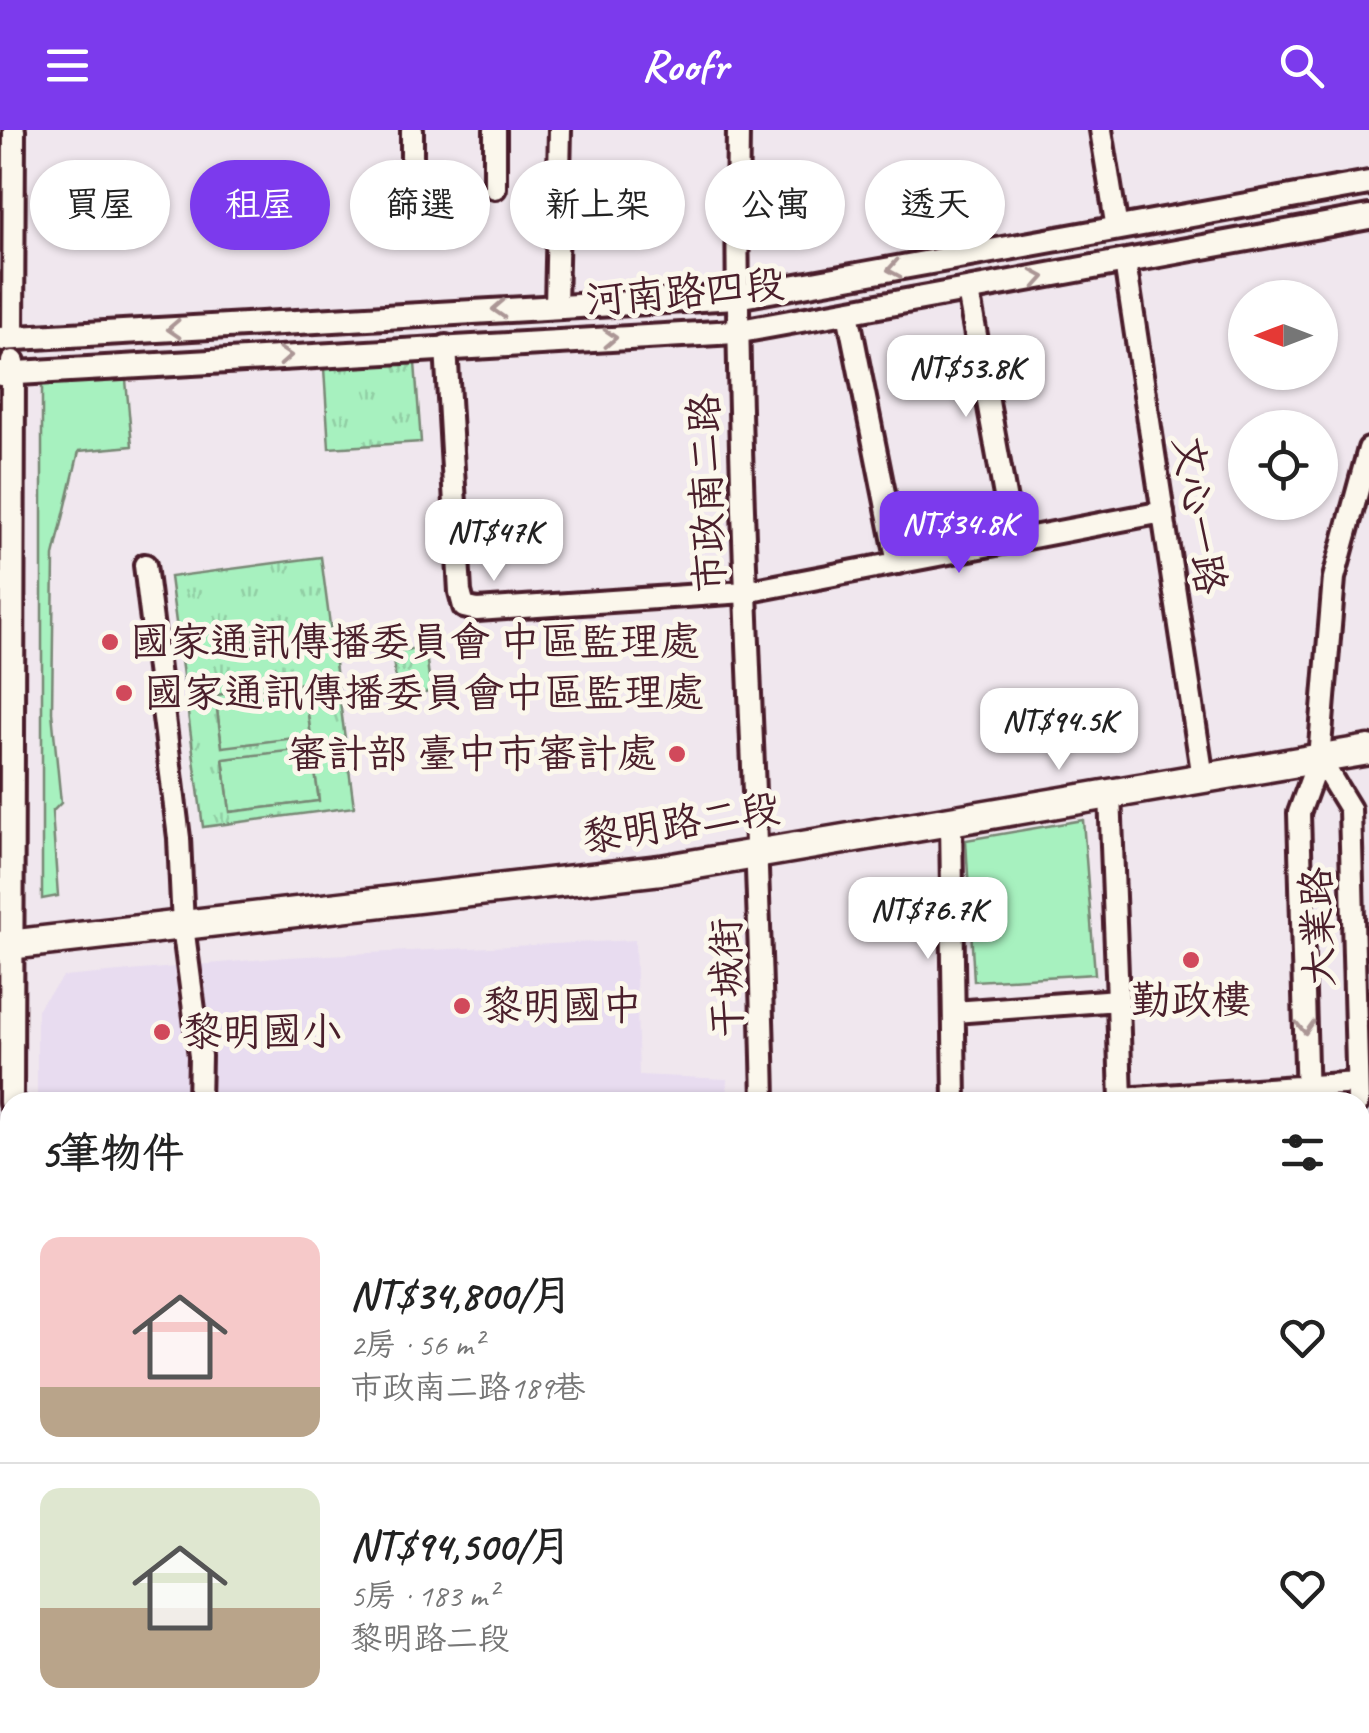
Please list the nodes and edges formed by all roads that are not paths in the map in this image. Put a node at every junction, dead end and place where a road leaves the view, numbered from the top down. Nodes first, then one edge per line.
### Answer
1 (14, 130) edge
2 (412, 130) edge
3 (496, 130) edge
4 (560, 130) edge
5 (738, 130) edge
6 (1101, 130) edge
7 (412, 160) edge
8 (1369, 182) edge
9 (496, 188) dead end
10 (1369, 217) edge
11 (1117, 229) junction
12 (1125, 262) junction
13 (968, 291) junction
14 (736, 297) junction
15 (556, 306) junction
16 (848, 313) junction
17 (735, 332) junction
18 (7, 338) edge
19 (446, 346) junction
20 (7, 374) edge
21 (1369, 449) edge
22 (1163, 512) junction
23 (1012, 540) junction
24 (898, 563) junction
25 (146, 565) dead end
26 (745, 592) junction
27 (1369, 750) edge
28 (1319, 758) junction
29 (1203, 778) junction
30 (1110, 794) junction
31 (951, 820) junction
32 (759, 853) junction
33 (183, 926) junction
34 (6, 945) edge
35 (1118, 1000) junction
36 (954, 1012) junction
37 (11, 1092) edge
38 (199, 1092) edge
39 (764, 1092) edge
40 (954, 1092) edge
41 (1121, 1092) edge
42 (1307, 1092) edge
43 (1358, 1092) edge

1 - 18 street
2 - 7 street
3 - 9 street
4 - 15 street
5 - 14 street, 市政南二路
6 - 11 street
8 - 11 street, 河南路四段
10 - 12 street, 河南路四段
11 -> 14 street, 河南路四段
13 -> 12 street, 河南路四段
12 - 22 street, 文心一路
13 - 16 street, 河南路四段
13 - 23 street
14 - 15 street, 河南路四段
14 - 17 street, 市政南二路
15 -> 18 street, 河南路四段
16 - 17 street, 河南路四段
16 - 24 street
19 -> 17 street, 河南路四段
17 - 26 street, 市政南二路
18 - 20 street
20 -> 19 street, 河南路四段
19 - 26 street
20 - 34 street
21 - 28 street, 大業路
22 - 23 street
22 - 29 street, 文心一路
23 - 24 street
24 - 26 street
25 - 33 street
26 - 32 street, 市政南二路
27 - 28 main road, 黎明路二段
28 - 29 main road, 黎明路二段
28 -> 42 street, 大業路
28 - 43 street, 大業路
29 - 30 main road, 黎明路二段
30 - 31 main road, 黎明路二段
30 - 35 street
31 - 32 main road, 黎明路二段
31 - 36 street
32 - 33 main road, 黎明路二段
32 - 39 street, 干城街
33 - 34 main road, 黎明路二段
33 - 38 street
34 - 37 street
35 - 36 street
35 - 41 street
36 - 40 street

